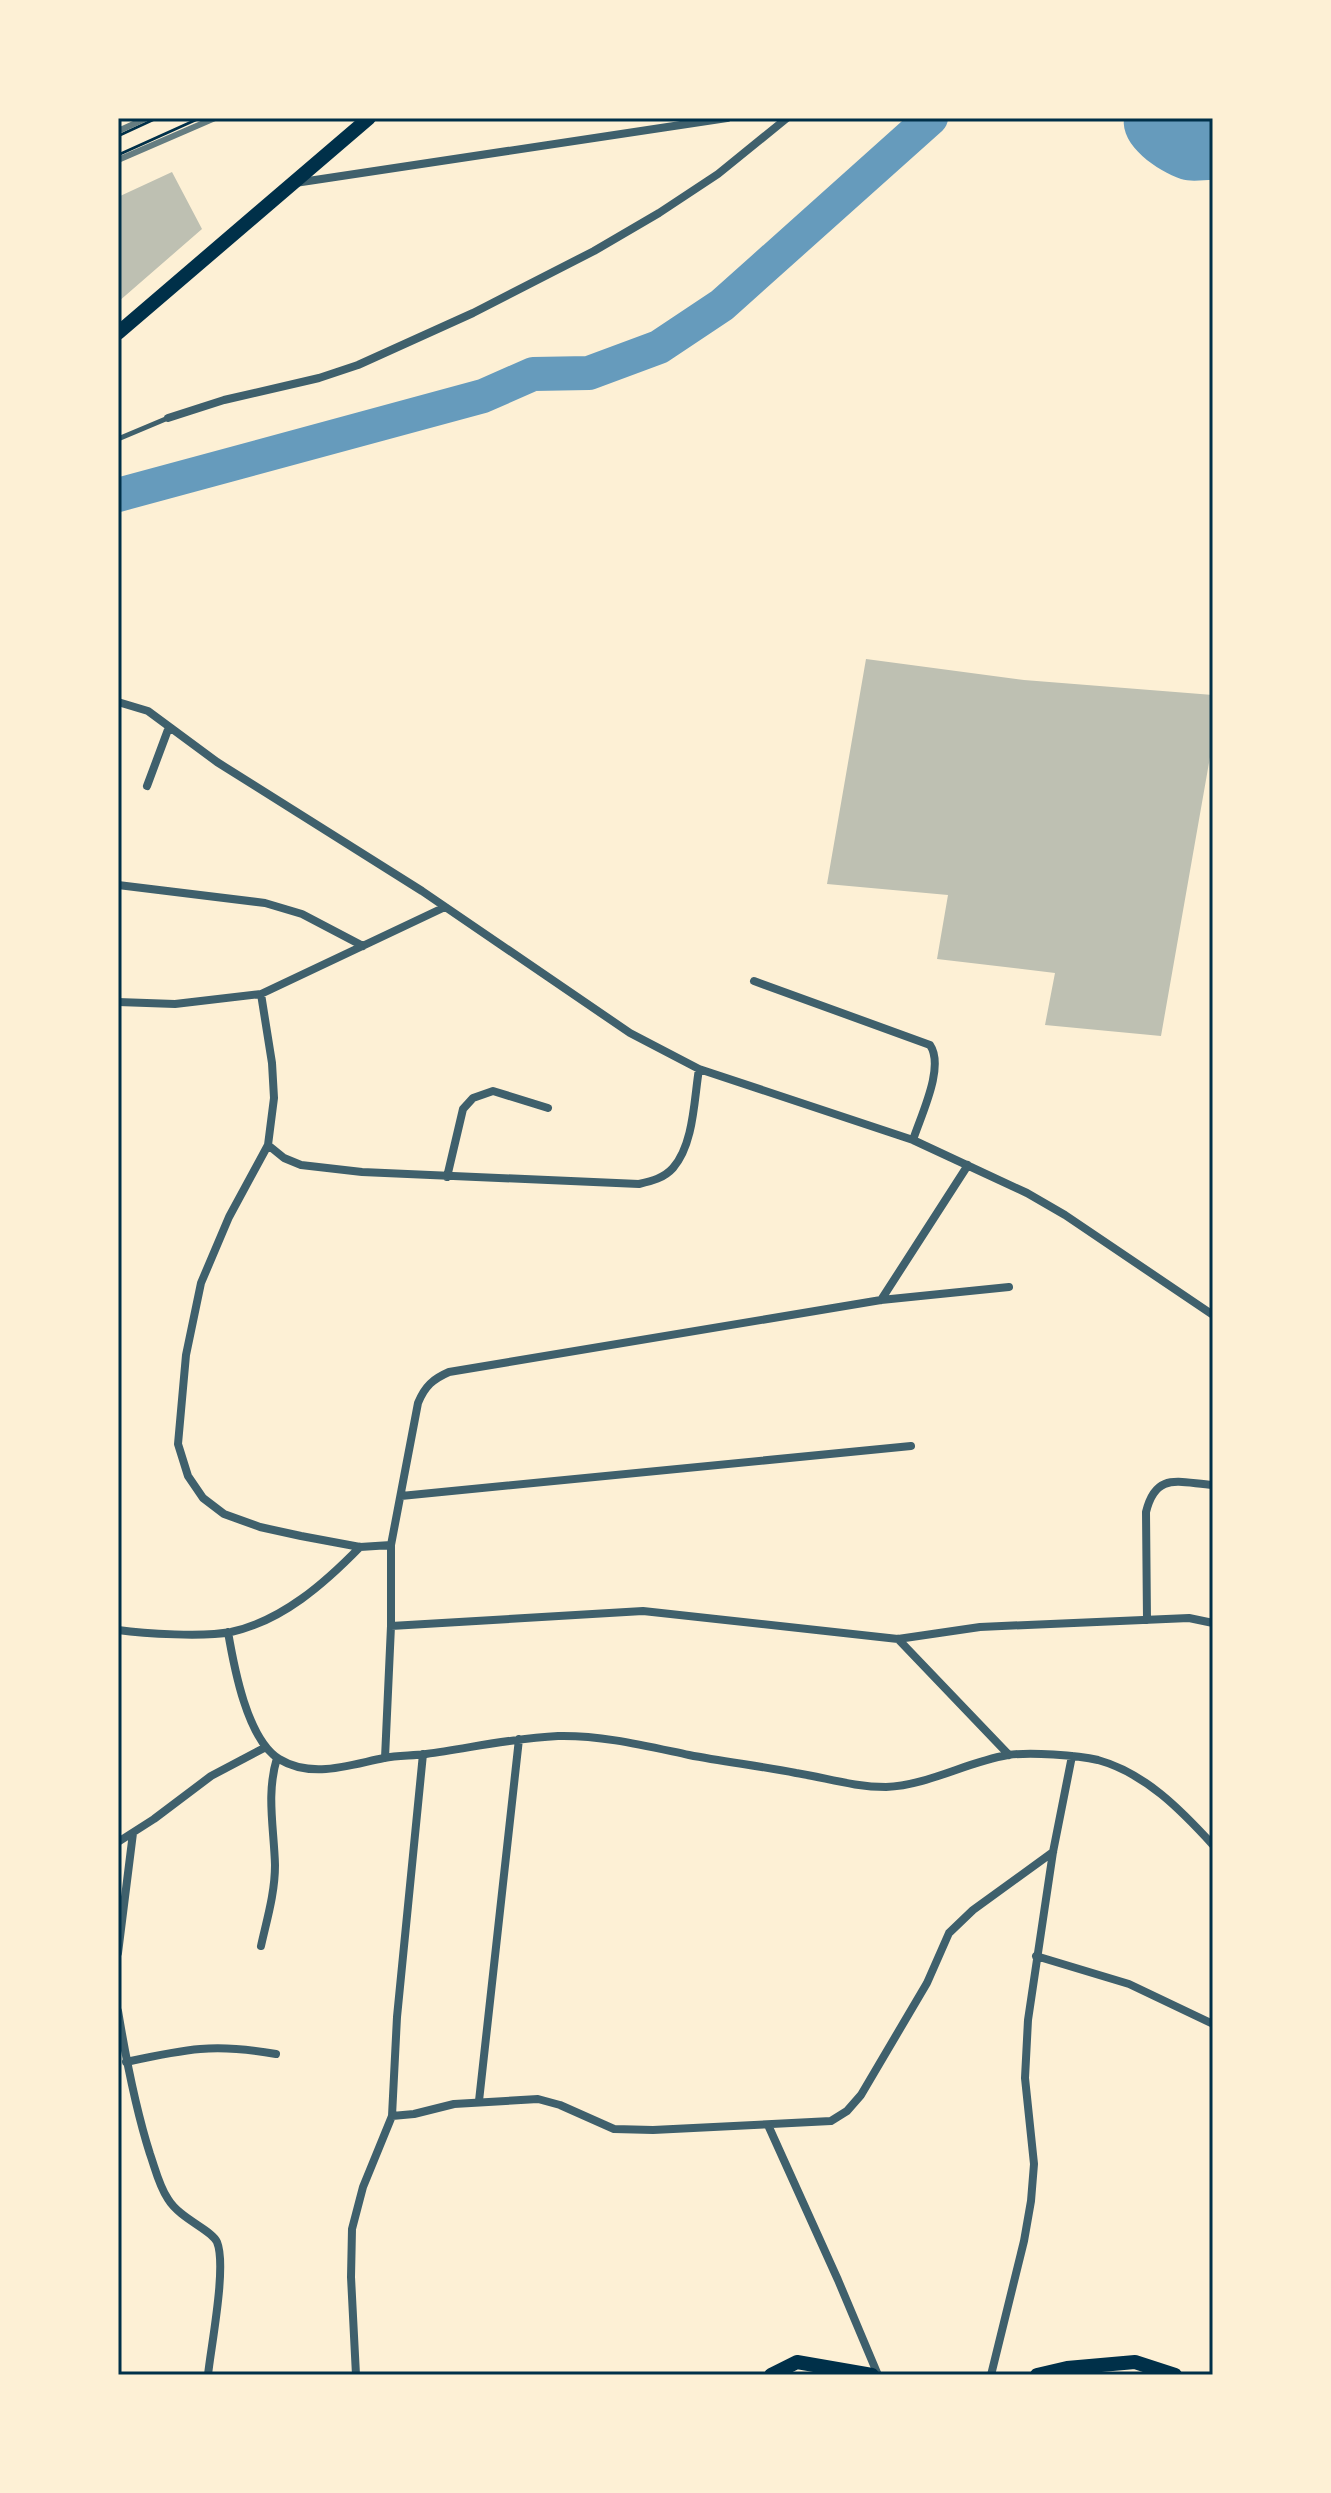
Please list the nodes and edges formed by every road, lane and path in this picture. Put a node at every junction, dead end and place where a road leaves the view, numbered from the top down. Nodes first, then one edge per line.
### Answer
1 (157, 118) edge
2 (200, 118) edge
3 (369, 118) edge
4 (727, 118) edge
5 (787, 118) edge
6 (118, 136) edge
7 (118, 155) edge
8 (291, 183) junction
9 (118, 333) edge
10 (168, 418) joint
11 (118, 439) edge
12 (118, 702) edge
13 (169, 727) junction
14 (147, 786) dead end
15 (118, 885) edge
16 (445, 907) junction
17 (363, 946) junction
18 (754, 981) dead end
19 (261, 994) junction
20 (118, 1002) edge
21 (699, 1069) junction
22 (548, 1108) dead end
23 (913, 1140) junction
24 (268, 1145) junction
25 (968, 1165) junction
26 (447, 1177) junction
27 (1009, 1287) dead end
28 (881, 1300) junction
29 (1213, 1315) edge
30 (911, 1446) dead end
31 (1213, 1485) edge
32 (401, 1496) junction
33 (391, 1545) junction
34 (360, 1547) junction
35 (1147, 1620) junction
36 (1213, 1623) edge
37 (391, 1626) junction
38 (118, 1630) edge
39 (228, 1632) junction
40 (898, 1639) junction
41 (519, 1739) junction
42 (266, 1747) junction
43 (423, 1754) junction
44 (1009, 1755) junction
45 (1072, 1756) junction
46 (277, 1758) junction
47 (385, 1758) junction
48 (133, 1833) junction
49 (118, 1842) edge
50 (1213, 1845) edge
51 (1053, 1852) junction
52 (261, 1946) dead end
53 (118, 1953) edge
54 (1036, 1956) junction
55 (118, 2011) edge
56 (1213, 2024) edge
57 (276, 2054) dead end
58 (126, 2062) junction
59 (479, 2101) junction
60 (392, 2116) junction
61 (768, 2125) junction
62 (208, 2375) edge
63 (356, 2375) edge
64 (771, 2375) edge
65 (875, 2375) edge
66 (991, 2375) edge
67 (1037, 2375) edge
68 (1175, 2375) edge

1 - 6 path
2 - 7 path
3 - 8 main road
4 - 8 street
5 - 10 street
8 - 9 main road
10 - 11 lane
12 - 13 street
13 - 14 street
13 - 16 street
15 - 17 street
16 - 17 street
16 - 21 street
17 - 19 street
18 - 23 street
19 - 20 street
19 - 24 street
21 - 23 street
21 - 26 street
22 - 26 street
23 - 25 street
24 - 26 street
24 - 34 street
25 - 28 street
25 - 29 street
27 - 28 street
28 - 32 street
30 - 32 street
31 - 35 street
32 - 33 street
33 - 34 street
33 - 37 street
34 - 39 street
35 - 36 street
35 - 40 street
37 - 40 street
37 - 47 street
38 - 39 street
39 - 42 street
40 - 44 street
41 - 43 street
41 - 44 street
41 - 59 street
42 - 46 street
42 - 48 street
43 - 47 street
43 - 60 street
44 - 45 street
45 - 50 street
45 - 51 street
46 - 47 street
46 - 52 street
48 - 49 street
48 - 53 street
51 - 54 street
51 - 61 street
54 - 56 street
54 - 66 street
55 - 58 street
57 - 58 street
58 - 62 street
59 - 60 street
59 - 61 street
60 - 63 street
61 - 65 street
64 - 65 main road
67 - 68 main road

